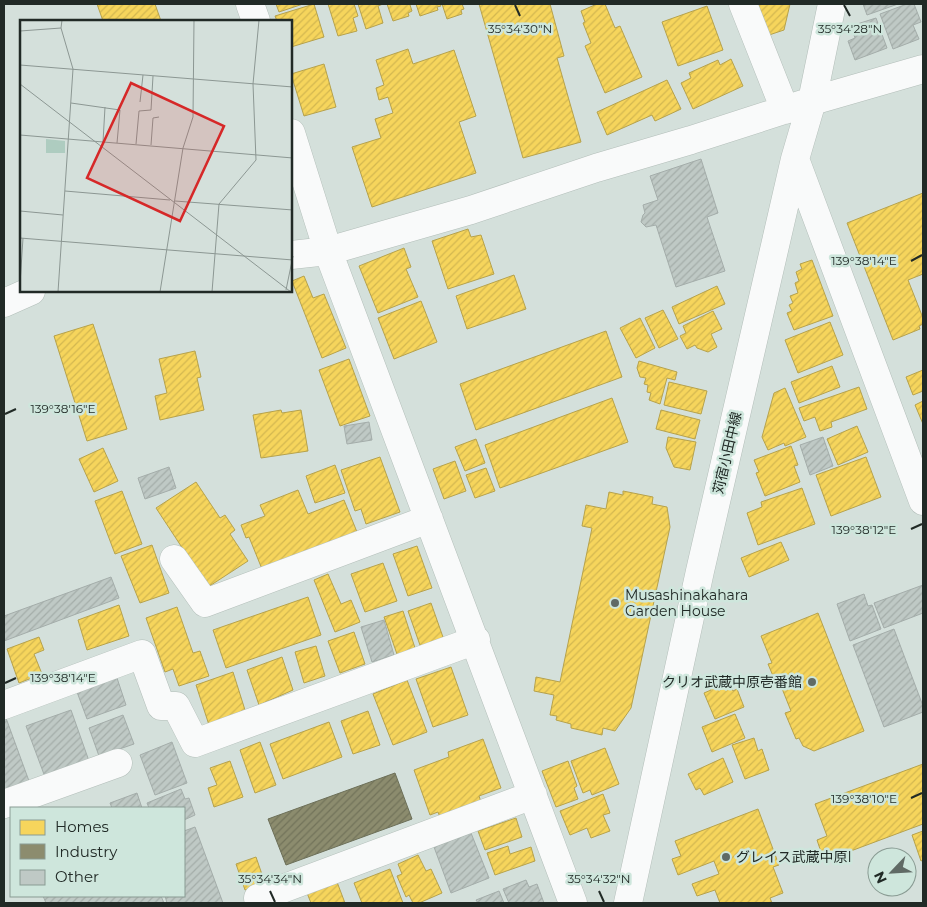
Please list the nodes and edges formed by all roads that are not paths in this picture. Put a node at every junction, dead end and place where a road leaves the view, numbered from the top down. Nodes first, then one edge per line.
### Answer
1 (250, 4) edge
2 (743, 4) edge
3 (832, 4) edge
4 (256, 20) edge
5 (923, 69) edge
6 (812, 100) junction
7 (786, 110) junction
8 (292, 136) edge
9 (795, 159) junction
10 (328, 251) junction
11 (292, 255) edge
12 (29, 292) edge
13 (4, 303) edge
14 (923, 501) edge
15 (429, 519) junction
16 (174, 559) dead end
17 (476, 640) junction
18 (4, 705) edge
19 (118, 763) dead end
20 (533, 795) junction
21 (4, 804) edge
22 (260, 903) edge
23 (573, 903) edge
24 (628, 903) edge

1 - 4 street
2 - 7 street
3 - 6 street, 苅宿小田中線
5 - 6 street
6 - 7 street
6 - 9 street, 苅宿小田中線
7 - 10 street
8 - 10 street
9 - 14 street
9 - 24 street, 苅宿小田中線
10 - 11 street
10 - 15 street
12 - 13 street
15 - 16 street
15 - 17 street
17 - 18 street
17 - 20 street
19 - 21 street
20 - 22 street
20 - 23 street

